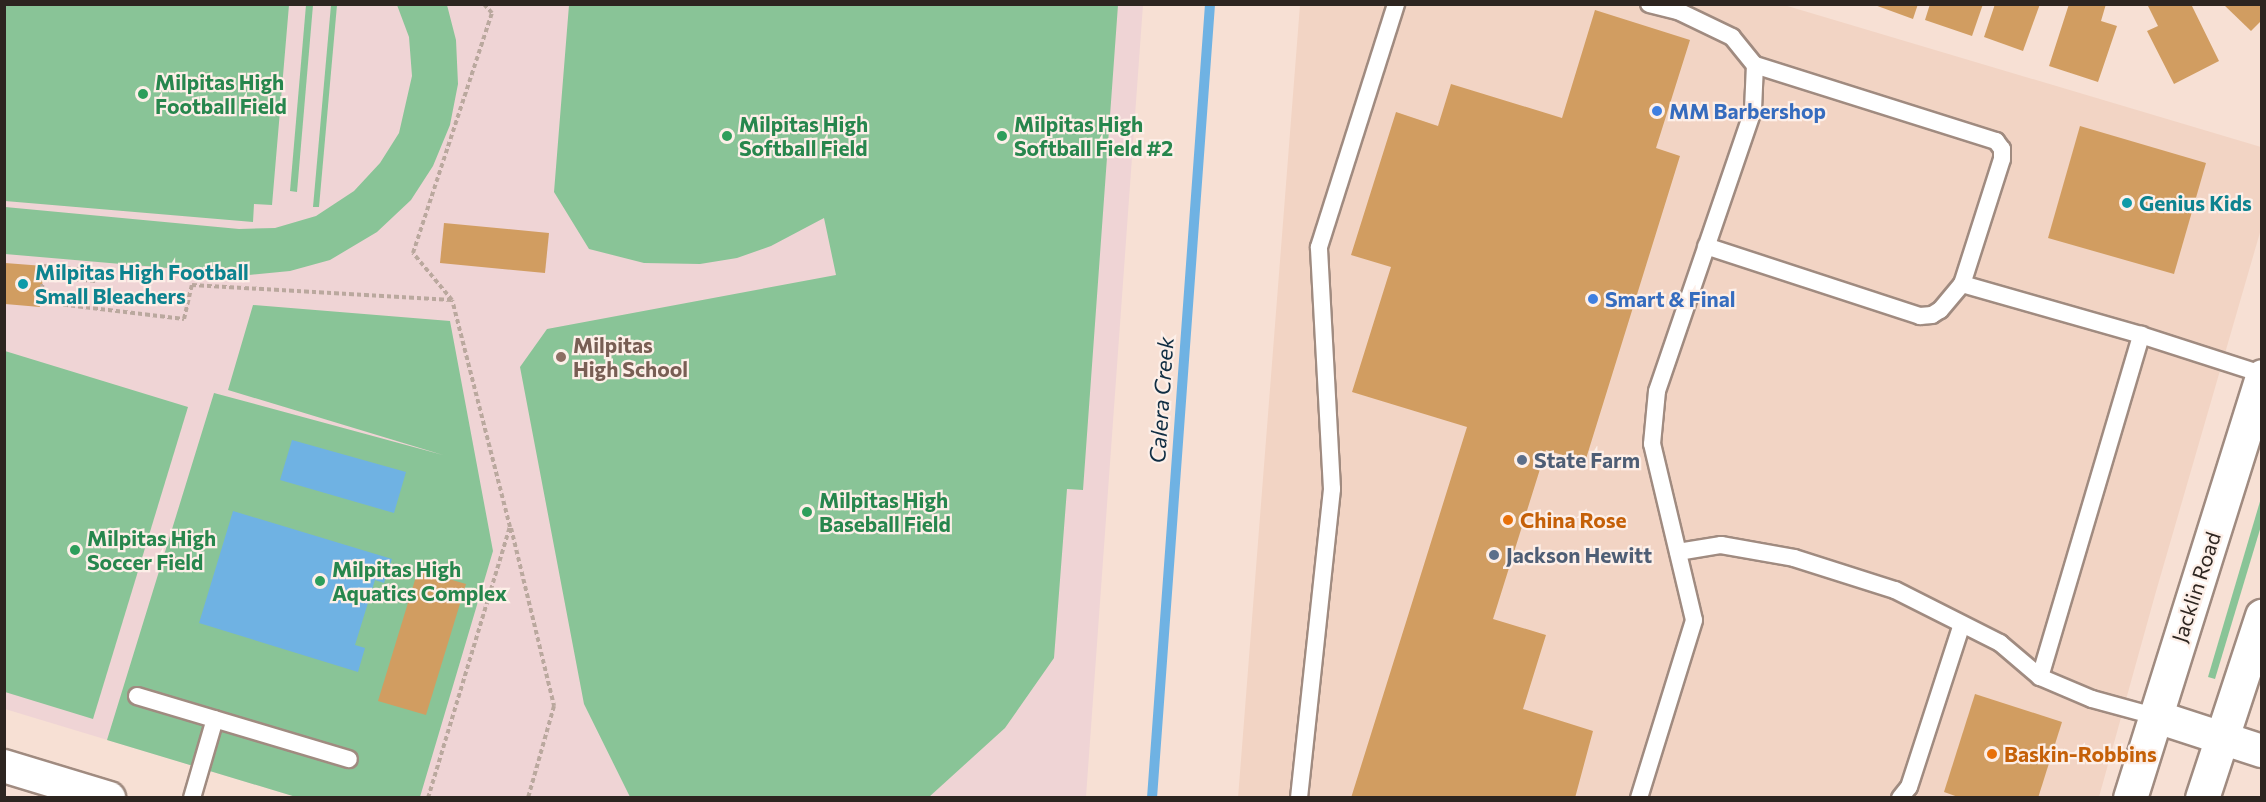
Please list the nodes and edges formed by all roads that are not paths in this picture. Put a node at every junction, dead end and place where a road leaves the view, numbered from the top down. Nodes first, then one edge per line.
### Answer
1 (1396, 4) edge
2 (1649, 4) edge
3 (1755, 64) junction
4 (1706, 246) junction
5 (1962, 284) junction
6 (2141, 335) junction
7 (2262, 375) edge
8 (1678, 552) junction
9 (2262, 616) edge
10 (1962, 624) junction
11 (2040, 677) junction
12 (137, 696) dead end
13 (2154, 716) junction
14 (215, 719) junction
15 (2222, 737) junction
16 (2262, 751) edge
17 (349, 759) dead end
18 (4, 766) edge
19 (109, 798) edge
20 (192, 798) edge
21 (1299, 798) edge
22 (1639, 798) edge
23 (1900, 798) edge
24 (2130, 798) edge
25 (2202, 798) edge

1 - 21 lane
2 - 3 lane
3 - 4 lane
3 - 5 lane
4 - 5 lane
4 - 8 lane
5 - 6 lane
6 - 7 lane
6 - 11 lane
7 - 13 main road, Jacklin Road
8 - 10 lane
8 - 22 lane
9 - 15 main road
10 - 11 lane
10 - 23 lane
11 - 13 lane
12 - 14 lane
13 - 15 street
13 - 24 main road, Jacklin Road
14 - 17 lane
14 - 20 lane
15 - 16 street
15 - 25 main road
18 - 19 street

